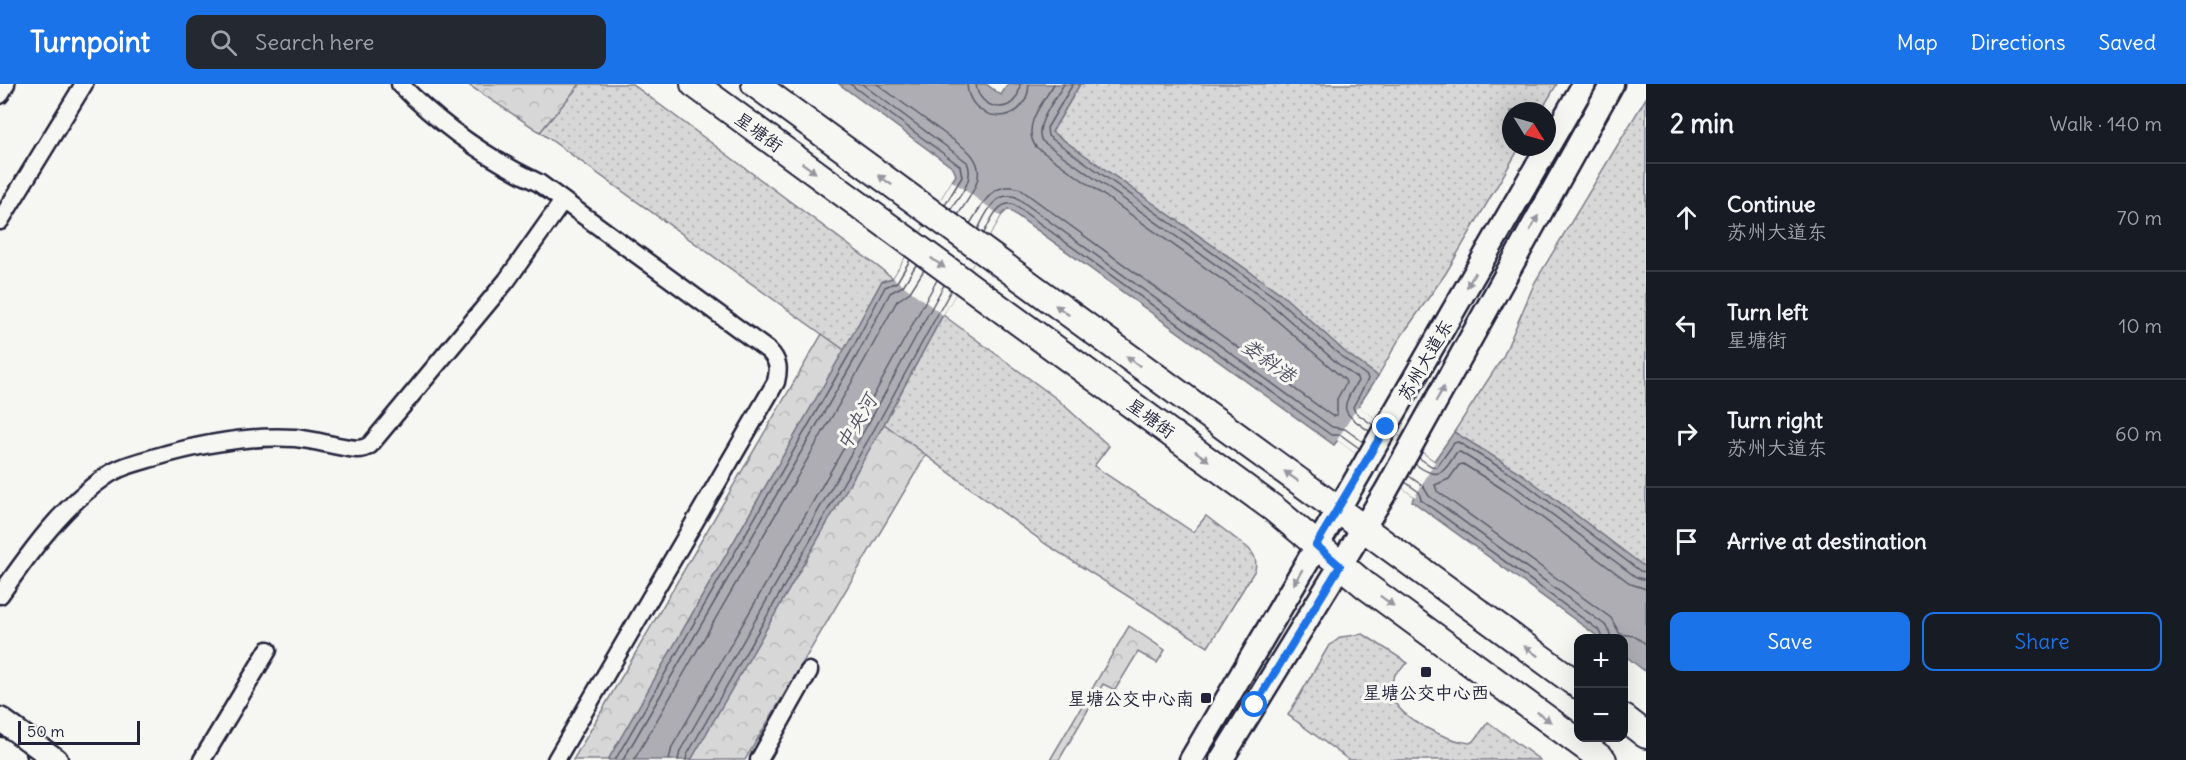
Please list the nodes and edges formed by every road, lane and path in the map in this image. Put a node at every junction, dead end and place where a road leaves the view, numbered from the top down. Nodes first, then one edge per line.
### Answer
1 (6, 84) edge
2 (84, 84) edge
3 (400, 84) edge
4 (694, 84) edge
5 (755, 84) edge
6 (1584, 84) edge
7 (1612, 84) edge
8 (0, 95) edge
9 (563, 201) junction
10 (0, 221) edge
11 (1339, 509) junction
12 (1364, 527) junction
13 (1316, 545) junction
14 (1340, 566) junction
15 (0, 595) edge
16 (268, 650) dead end
17 (809, 671) dead end
18 (1574, 682) edge
19 (0, 719) edge
20 (1628, 722) edge
21 (1646, 735) edge
22 (0, 749) edge
23 (51, 759) edge
24 (15, 760) edge
25 (202, 760) edge
26 (556, 760) edge
27 (759, 760) edge
28 (1191, 760) edge
29 (1221, 760) edge
30 (1603, 760) edge

1 - 8 street
2 - 10 street
3 - 9 street
4 -> 13 main road, 星塘街
11 -> 5 main road, 星塘街
6 -> 11 main road, 苏州大道东
12 -> 7 main road, 苏州大道东
9 - 15 street
9 - 26 street
11 - 12 main road, 星塘街
11 - 13 main road, 苏州大道东
12 - 14 main road, 苏州大道东
18 -> 12 main road, 星塘街
13 - 14 main road, 星塘街
13 -> 28 main road, 苏州大道东
14 - 29 main road, 苏州大道东
14 -> 30 main road, 星塘街
16 - 25 street
17 - 27 street
19 - 23 main road
20 - 21 main road
22 - 24 main road

